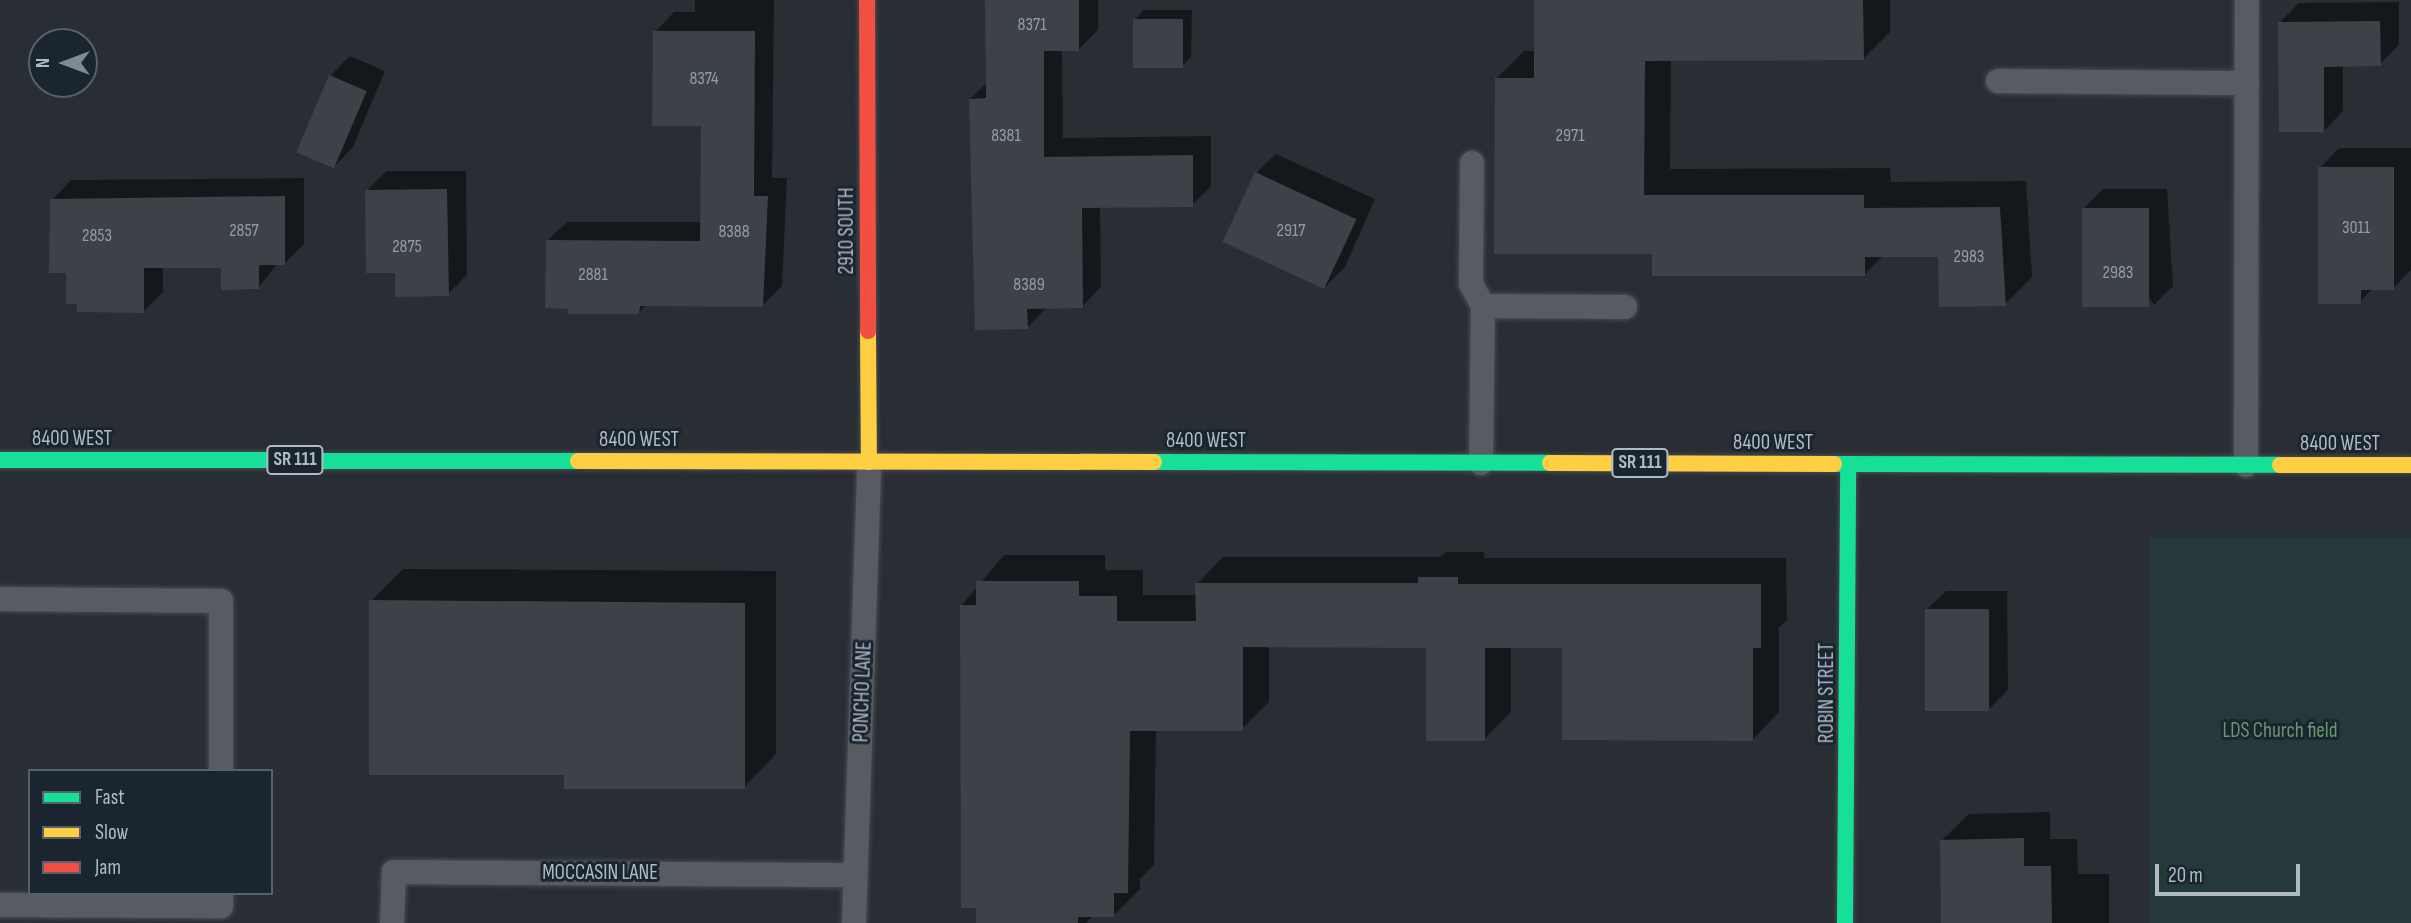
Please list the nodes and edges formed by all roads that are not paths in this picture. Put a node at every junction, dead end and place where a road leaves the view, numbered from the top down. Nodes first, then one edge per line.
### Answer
1 (867, 0) edge
2 (2248, 0) edge
3 (1997, 81) dead end
4 (2248, 83) junction
5 (1472, 163) dead end
6 (1483, 306) junction
7 (1625, 307) dead end
8 (0, 460) edge
9 (869, 462) junction
10 (1482, 463) junction
11 (1848, 464) junction
12 (2246, 465) junction
13 (2411, 465) edge
14 (0, 599) edge
15 (221, 769) edge
16 (855, 875) junction
17 (220, 895) edge
18 (0, 905) edge
19 (392, 923) edge
20 (854, 923) edge
21 (1845, 923) edge

1 - 9 main road, 2910 SOUTH
2 - 4 lane
3 - 4 lane
4 - 12 lane
5 - 6 lane
6 - 7 lane
6 - 10 lane
8 - 9 main road, 8400 WEST / SR 111
9 - 10 main road, 8400 WEST / SR 111
9 - 16 lane, PONCHO LANE
10 - 11 main road, 8400 WEST / SR 111
11 - 12 main road, 8400 WEST / SR 111
11 - 21 main road, ROBIN STREET
12 - 13 main road, 8400 WEST / SR 111
14 - 15 lane
16 - 19 lane, MOCCASIN LANE
16 - 20 lane, PONCHO LANE
17 - 18 lane

